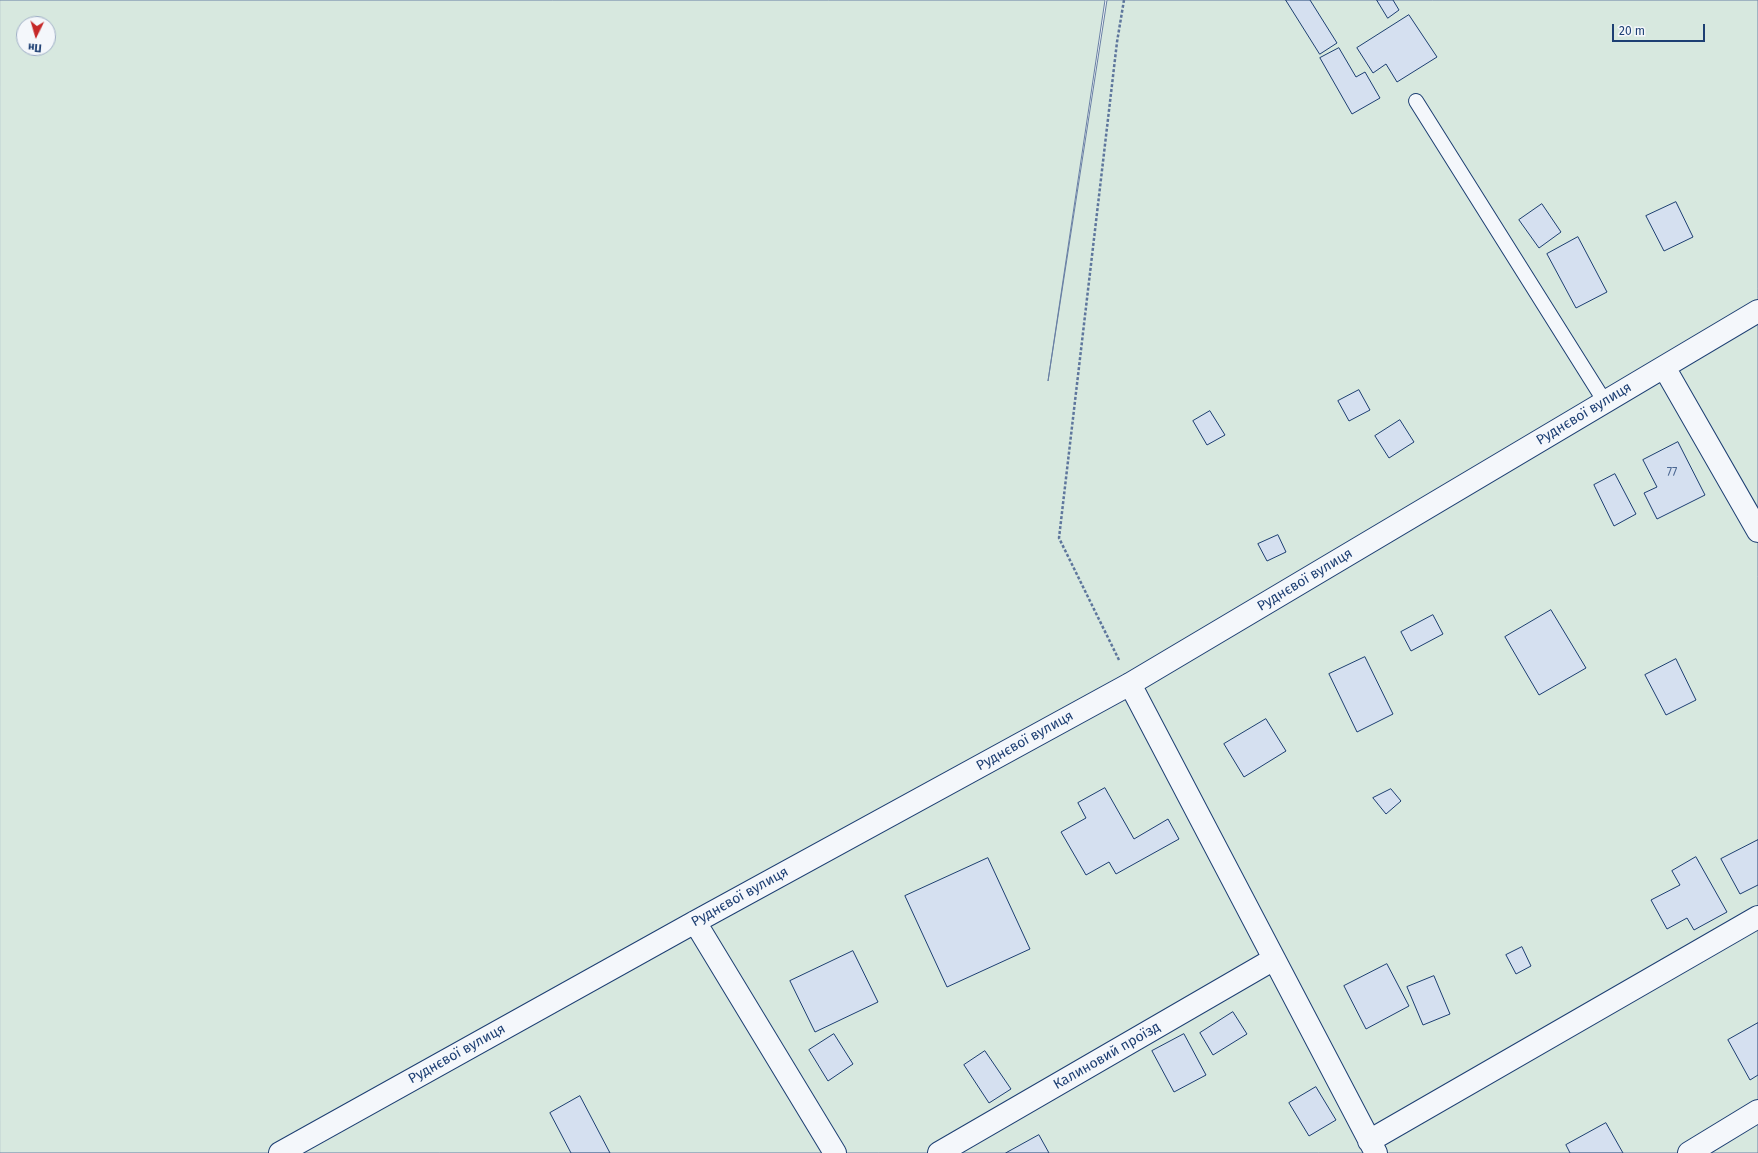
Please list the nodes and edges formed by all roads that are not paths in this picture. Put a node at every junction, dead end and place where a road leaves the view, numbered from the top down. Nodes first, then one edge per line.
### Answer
1 (1416, 101) dead end
2 (1758, 311) edge
3 (1664, 367) junction
4 (1605, 402) junction
5 (1758, 531) edge
6 (1130, 684) junction
7 (1758, 917) edge
8 (695, 922) junction
9 (1274, 958) junction
10 (1758, 1111) edge
11 (1372, 1147) edge
12 (280, 1153) edge
13 (835, 1153) edge
14 (939, 1153) edge
15 (1689, 1153) edge

1 - 4 lane
2 - 3 street, Руднєвої вулиця
3 - 4 street, Руднєвої вулиця
3 - 5 street
4 - 6 street, Руднєвої вулиця
6 - 8 street, Руднєвої вулиця
6 - 9 street
7 - 11 street
8 - 12 street, Руднєвої вулиця
8 - 13 street
9 - 11 street
9 - 14 street, Калиновий проїзд
10 - 15 street

